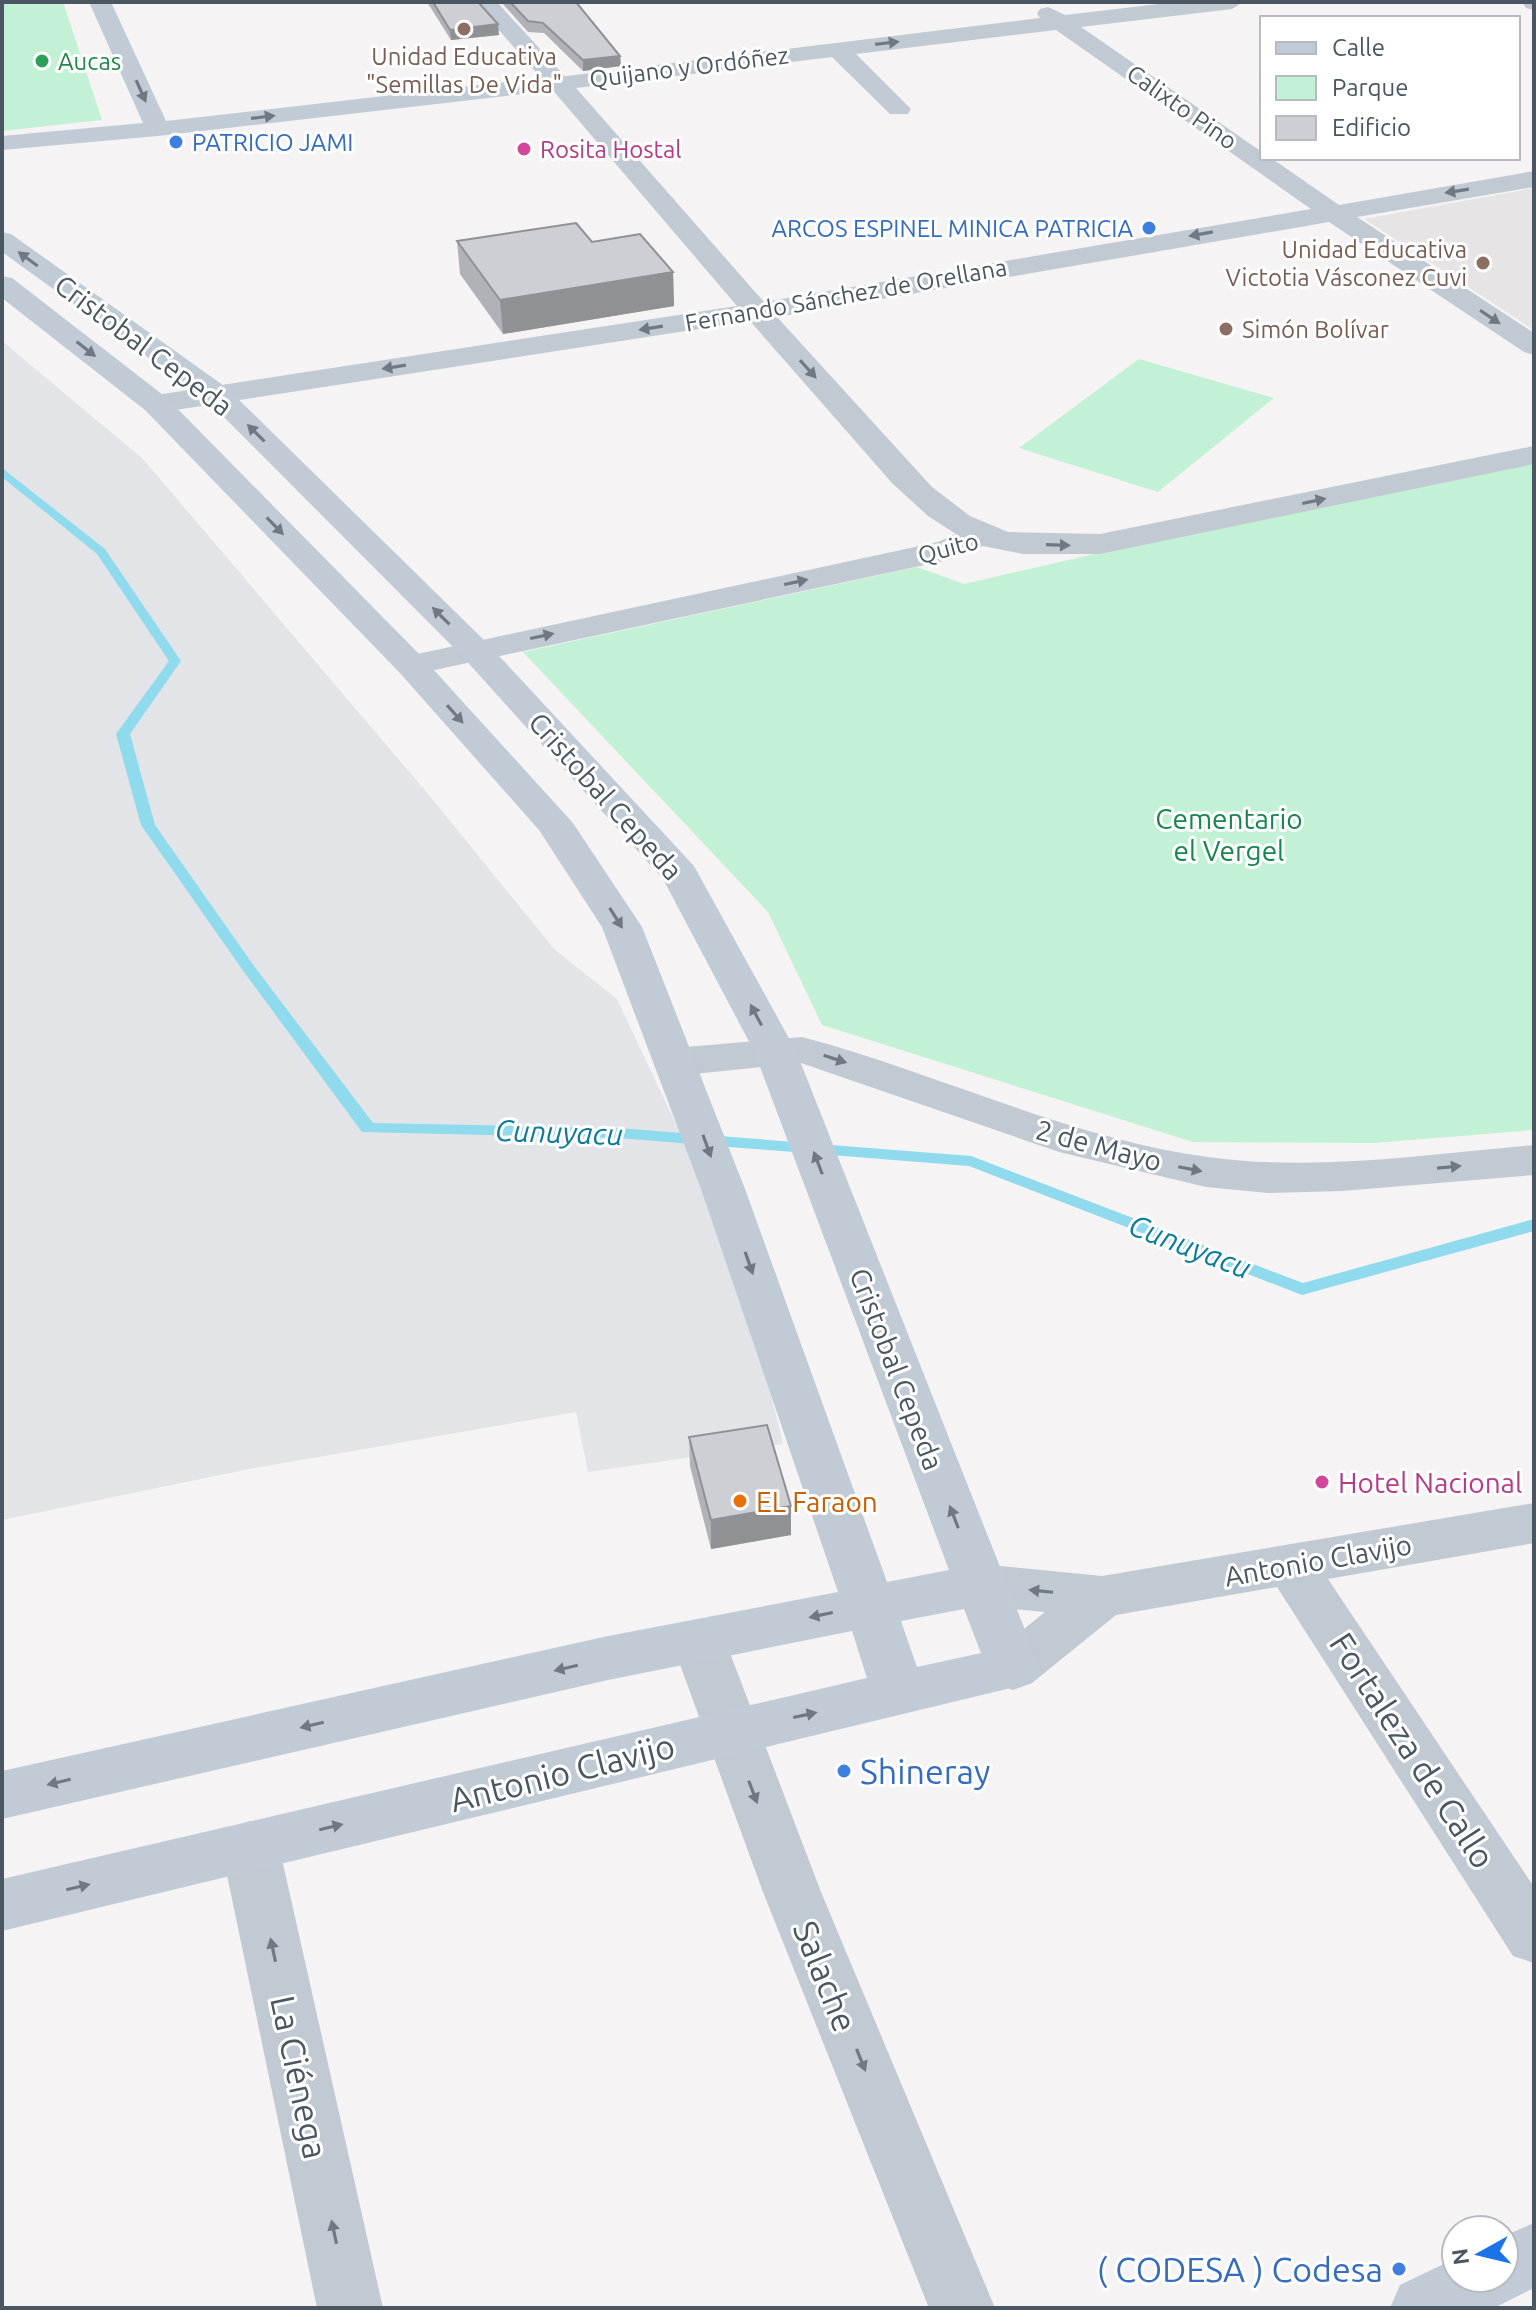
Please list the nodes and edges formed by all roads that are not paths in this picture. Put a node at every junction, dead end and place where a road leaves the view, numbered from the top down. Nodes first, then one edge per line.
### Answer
1 (100, 2) edge
2 (485, 2) edge
3 (1029, 2) edge
4 (1232, 2) edge
5 (1060, 23) junction
6 (837, 49) junction
7 (559, 83) junction
8 (899, 109) dead end
9 (158, 129) junction
10 (2, 146) edge
11 (1534, 179) edge
12 (1332, 212) junction
13 (2, 240) edge
14 (2, 284) edge
15 (756, 312) junction
16 (1534, 346) edge
17 (217, 394) junction
18 (156, 404) junction
19 (1534, 455) edge
20 (981, 535) junction
21 (475, 650) junction
22 (411, 665) junction
23 (775, 1051) junction
24 (675, 1062) junction
25 (1534, 1160) edge
26 (1534, 1523) edge
27 (1290, 1564) junction
28 (980, 1585) junction
29 (1102, 1597) junction
30 (869, 1605) junction
31 (698, 1640) junction
32 (1013, 1668) junction
33 (900, 1694) junction
34 (729, 1731) junction
35 (2, 1795) edge
36 (250, 1846) junction
37 (2, 1905) edge
38 (1534, 1937) edge
39 (1452, 2294) edge
40 (350, 2308) edge
41 (962, 2308) edge
42 (1423, 2308) edge

1 -> 9 street
2 - 7 street
3 - 5 street, Calixto Pino
4 - 5 street, Quijano y Ordóñez
6 -> 5 street, Quijano y Ordóñez
5 - 12 street, Calixto Pino
6 - 7 street, Quijano y Ordóñez
6 - 8 street
9 -> 7 street, Quijano y Ordóñez
7 - 15 street
9 - 10 street, Quijano y Ordóñez
11 -> 12 street, Fernando Sánchez de Orellana
12 -> 15 street, Fernando Sánchez de Orellana
12 -> 16 street, Calixto Pino
17 -> 13 street, Cristobal Cepeda
14 -> 18 street, Cristobal Cepeda
15 -> 17 street, Fernando Sánchez de Orellana
15 -> 20 street
17 - 18 street, Fernando Sánchez de Orellana
21 -> 17 street, Cristobal Cepeda
18 -> 22 street, Cristobal Cepeda
20 -> 19 street, Quito
21 -> 20 street, Quito
21 - 22 street, Quito
23 -> 21 street, Cristobal Cepeda
22 -> 24 street, Cristobal Cepeda
23 - 24 street, 2 de Mayo
23 -> 25 street, 2 de Mayo
28 -> 23 street, Cristobal Cepeda
24 -> 30 street, Cristobal Cepeda
26 - 27 street, Antonio Clavijo
27 - 29 street, Antonio Clavijo
27 - 38 street, Fortaleza de Callo
29 -> 28 street, Antonio Clavijo
28 - 30 street, Antonio Clavijo
28 - 32 street, Cristobal Cepeda
29 - 32 street, Antonio Clavijo
30 -> 31 street, Antonio Clavijo
30 - 33 street, Cristobal Cepeda
31 - 34 street, Salache
31 -> 35 street, Antonio Clavijo
32 - 33 street, Antonio Clavijo
34 -> 33 street, Antonio Clavijo
36 -> 34 street, Antonio Clavijo
34 -> 41 street, Salache
37 -> 36 street, Antonio Clavijo
40 -> 36 street, La Ciénega
39 - 42 street

